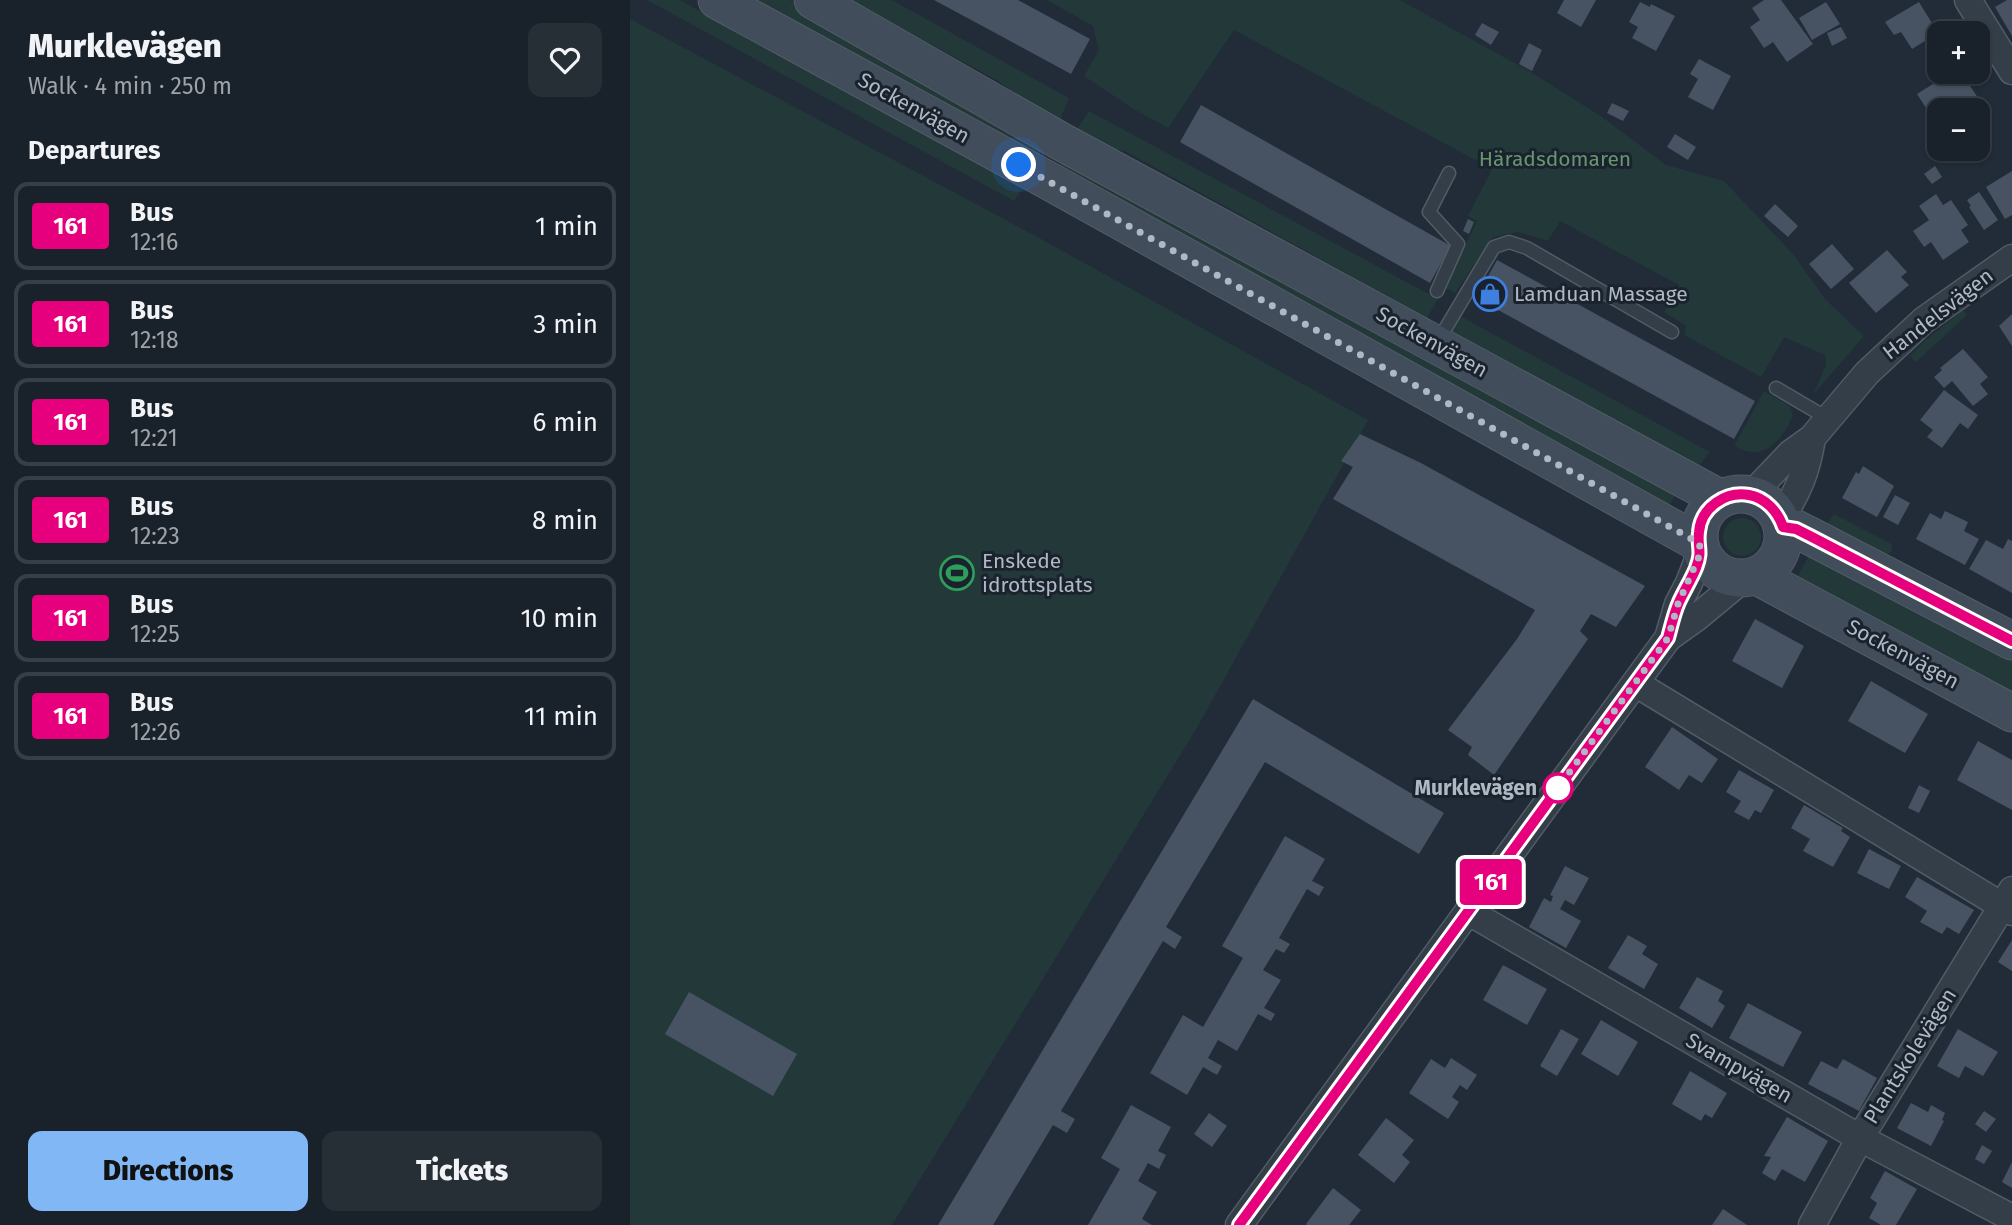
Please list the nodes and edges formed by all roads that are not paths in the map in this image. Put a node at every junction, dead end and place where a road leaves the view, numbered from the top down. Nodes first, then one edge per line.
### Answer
1 (717, 0) edge
2 (813, 0) edge
3 (1968, 0) edge
4 (2012, 71) edge
5 (1449, 173) dead end
6 (2012, 258) edge
7 (1437, 290) dead end
8 (1672, 332) dead end
9 (1436, 344) junction
10 (1776, 388) dead end
11 (1820, 428) junction
12 (1736, 497) junction
13 (1781, 523) junction
14 (1700, 548) junction
15 (1750, 577) junction
16 (1668, 638) junction
17 (2012, 641) edge
18 (1635, 683) junction
19 (2012, 713) edge
20 (2009, 903) edge
21 (1469, 912) junction
22 (1860, 1138) junction
23 (2012, 1218) edge
24 (1239, 1225) edge
25 (1812, 1225) edge

1 - 14 street, Sockenvägen
2 - 9 street, Sockenvägen
3 - 4 street
5 - 7 lane
6 - 11 street, Handelsvägen
8 - 9 lane
9 - 12 street, Sockenvägen
10 - 11 lane
11 - 12 street, Handelsvägen
11 - 13 street
12 - 13 street, Sockenvägen
12 - 14 street
13 - 15 street
13 - 17 street, Sockenvägen
14 - 15 street, Sockenvägen
14 - 16 street
15 - 16 street
15 - 19 street, Sockenvägen
16 - 18 street
18 - 20 street
18 - 21 street
20 - 22 street, Plantskolevägen
21 - 22 street, Svampvägen
21 - 24 street
22 - 23 street, Svampvägen
22 - 25 street, Plantskolevägen

